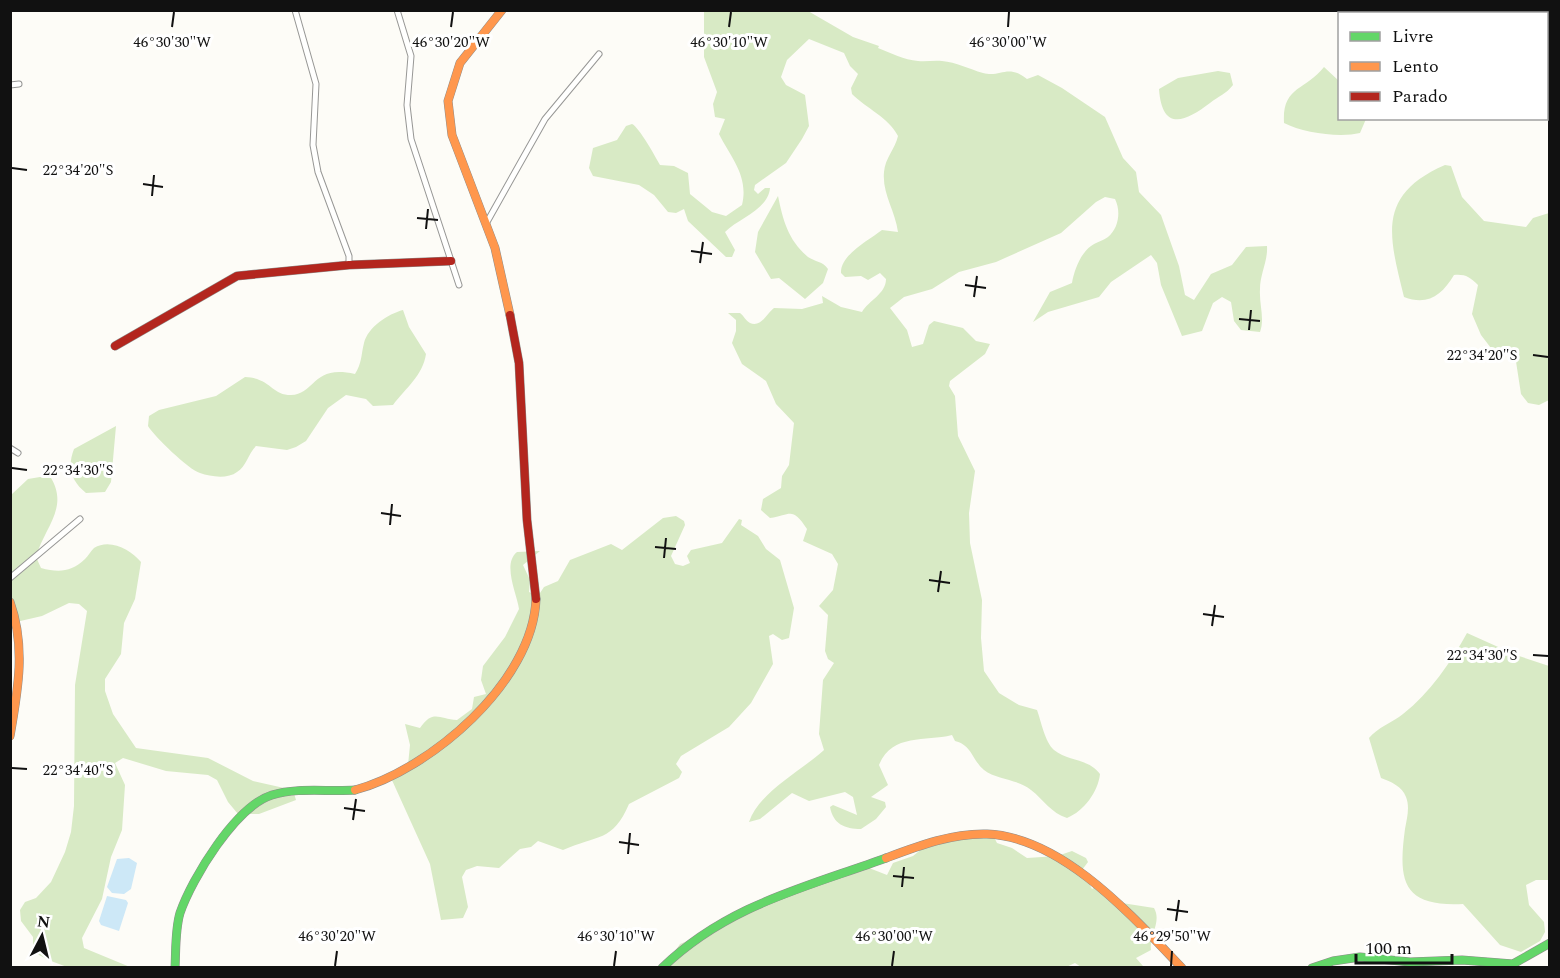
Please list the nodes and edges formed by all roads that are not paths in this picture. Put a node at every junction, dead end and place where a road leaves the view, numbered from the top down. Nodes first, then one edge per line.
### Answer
1 (295, 10) edge
2 (397, 10) edge
3 (502, 10) edge
4 (599, 54) dead end
5 (19, 84) dead end
6 (10, 85) edge
7 (487, 222) junction
8 (451, 261) junction
9 (349, 265) junction
10 (459, 285) dead end
11 (115, 346) dead end
12 (10, 448) edge
13 (18, 453) dead end
14 (80, 519) dead end
15 (10, 578) edge
16 (10, 603) edge
17 (10, 736) edge
18 (1550, 943) edge
19 (175, 968) edge
20 (662, 968) edge
21 (1182, 968) edge
22 (1312, 968) edge

1 - 9 street
2 - 8 street
3 - 7 street
4 - 7 street
5 - 6 street
7 - 19 street
8 - 9 street
8 - 10 street
9 - 11 street
12 - 13 street
14 - 15 street
16 - 17 street
18 - 22 street
20 - 21 street

